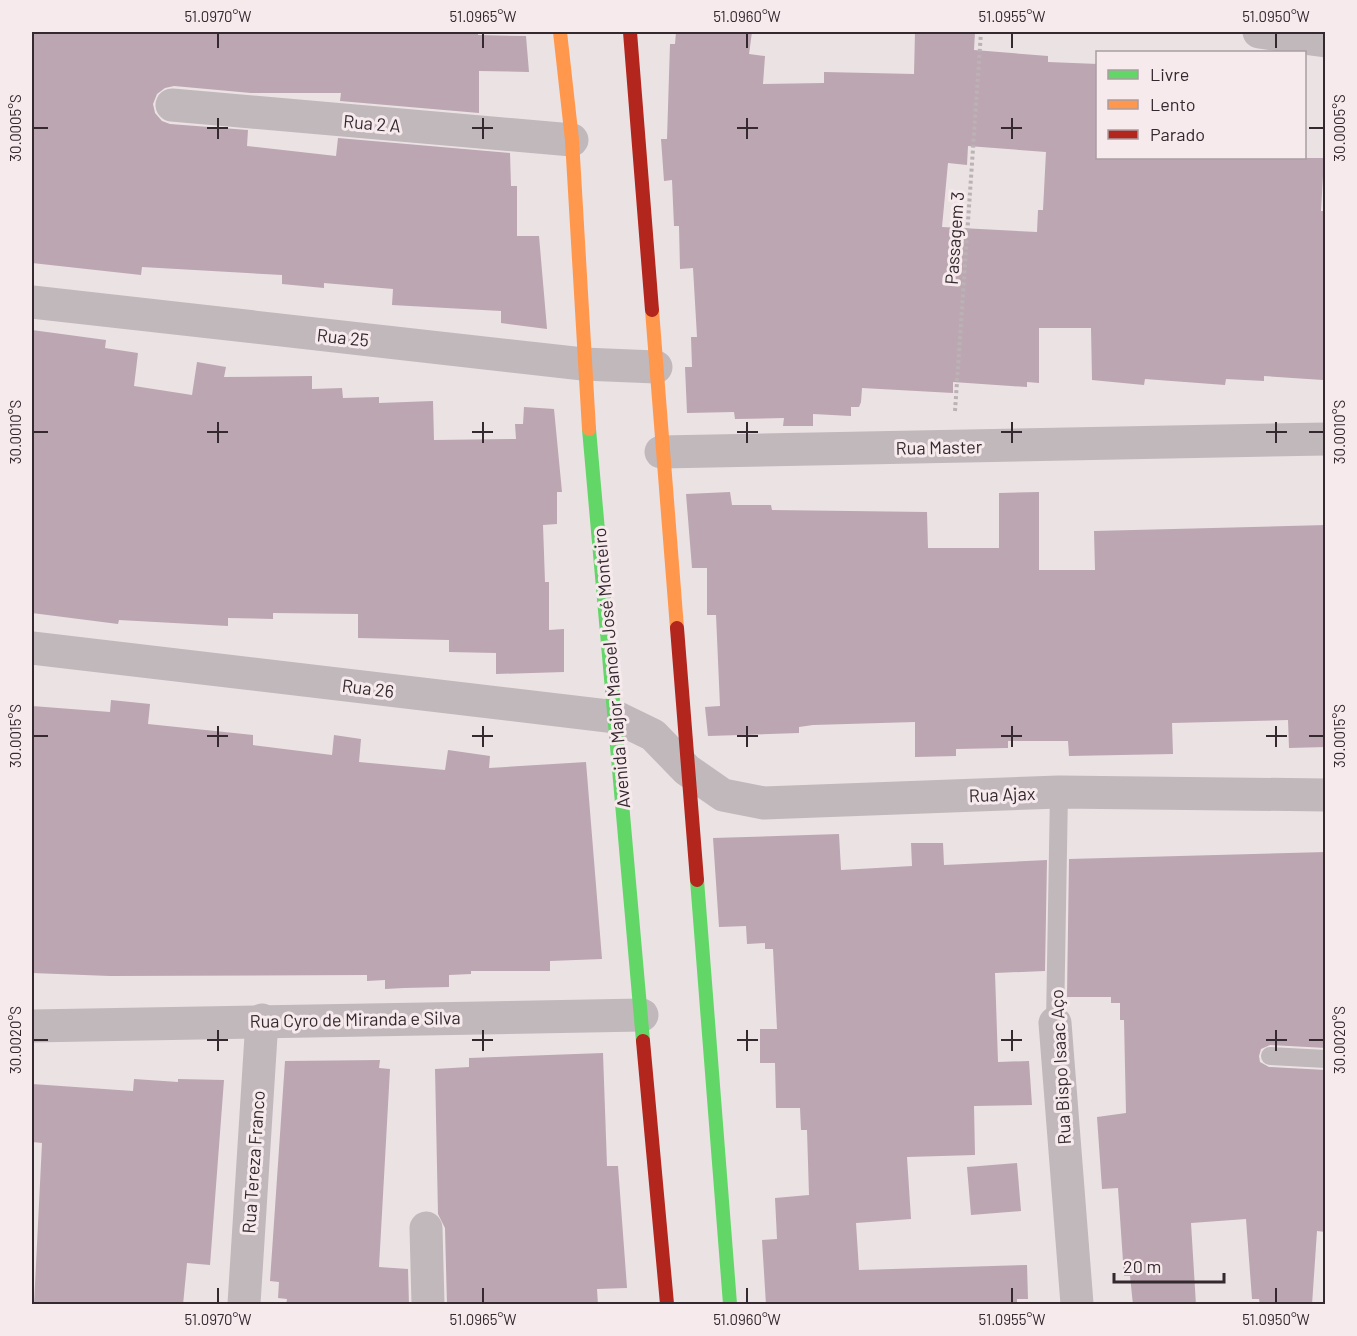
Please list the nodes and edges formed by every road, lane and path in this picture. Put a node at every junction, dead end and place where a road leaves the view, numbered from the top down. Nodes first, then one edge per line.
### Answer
1 (560, 32) edge
2 (630, 32) edge
3 (981, 32) edge
4 (1259, 32) edge
5 (1326, 41) edge
6 (172, 105) dead end
7 (572, 140) junction
8 (32, 302) edge
9 (583, 364) junction
10 (656, 367) junction
11 (1326, 439) edge
12 (953, 447) junction
13 (661, 452) junction
14 (32, 648) edge
15 (616, 717) junction
16 (687, 770) junction
17 (1059, 792) junction
18 (1326, 795) edge
19 (642, 1015) junction
20 (262, 1020) junction
21 (1055, 1023) joint
22 (32, 1026) edge
23 (1270, 1056) dead end
24 (1326, 1059) edge
25 (426, 1228) dead end
26 (244, 1305) edge
27 (428, 1305) edge
28 (667, 1305) edge
29 (730, 1305) edge
30 (1077, 1305) edge

1 - 7 street, Avenida Major Manoel José Monteiro
2 - 10 street
3 - 12 path, Passagem 3
4 - 5 street
6 - 7 street, Rua 2 A
7 - 9 street, Avenida Major Manoel José Monteiro
8 - 9 street, Rua 25
9 - 10 street, Rua 25
9 - 15 street, Avenida Major Manoel José Monteiro
10 - 13 street
11 - 12 street, Rua Master
12 - 13 street, Rua Master
13 - 16 street
14 - 15 street, Rua 26
15 - 16 street, Rua 26
15 - 19 street, Avenida Major Manoel José Monteiro
16 - 17 street, Rua Ajax
16 - 29 street
17 - 18 street, Rua Ajax
17 - 21 lane, Rua Bispo Isaac Aço
19 - 20 street, Rua Cyro de Miranda e Silva
19 - 28 street, Avenida Major Manoel José Monteiro
20 - 22 street, Rua Cyro de Miranda e Silva
20 - 26 street, Rua Tereza Franco
21 - 30 street, Rua Bispo Isaac Aço
23 - 24 lane
25 - 27 street

